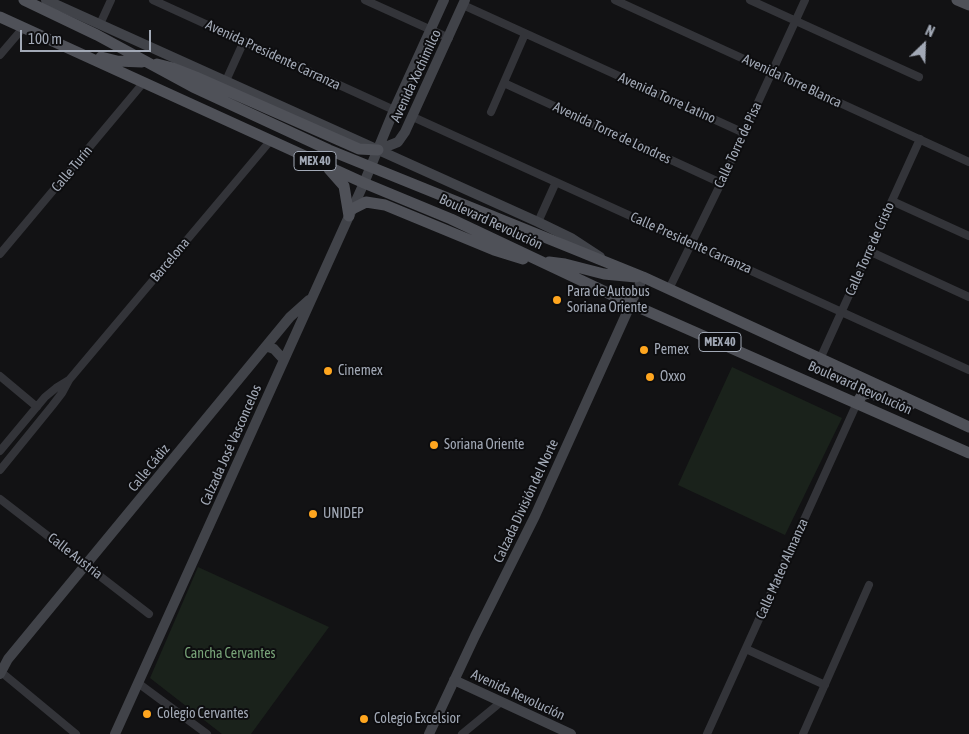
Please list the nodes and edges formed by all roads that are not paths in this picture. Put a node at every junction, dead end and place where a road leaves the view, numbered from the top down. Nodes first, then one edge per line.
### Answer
1 (24, 0) edge
2 (46, 0) edge
3 (111, 0) edge
4 (153, 0) edge
5 (368, 0) edge
6 (444, 0) edge
7 (615, 0) edge
8 (750, 0) edge
9 (805, 0) edge
10 (957, 0) edge
11 (464, 3) edge
12 (969, 6) edge
13 (0, 17) edge
14 (795, 21) junction
15 (100, 24) junction
16 (24, 28) junction
17 (430, 29) junction
18 (525, 34) junction
19 (448, 38) junction
20 (244, 42) junction
21 (73, 50) junction
22 (0, 55) edge
23 (145, 62) junction
24 (772, 72) junction
25 (919, 77) dead end
26 (144, 82) junction
27 (504, 83) junction
28 (224, 85) junction
29 (394, 110) junction
30 (491, 112) dead end
31 (413, 117) junction
32 (744, 133) junction
33 (920, 139) junction
34 (271, 140) junction
35 (378, 150) junction
36 (969, 162) edge
37 (324, 164) junction
38 (372, 167) junction
39 (556, 182) junction
40 (364, 183) junction
41 (721, 183) junction
42 (892, 201) junction
43 (351, 213) junction
44 (538, 222) junction
45 (969, 236) edge
46 (691, 243) junction
47 (870, 251) junction
48 (0, 254) edge
49 (538, 260) junction
50 (608, 263) junction
51 (643, 277) junction
52 (670, 289) junction
53 (313, 296) junction
54 (969, 297) edge
55 (631, 304) junction
56 (842, 312) junction
57 (266, 346) junction
58 (820, 359) junction
59 (284, 360) junction
60 (969, 370) edge
61 (0, 376) edge
62 (69, 380) junction
63 (857, 403) junction
64 (37, 407) junction
65 (926, 407) junction
66 (969, 427) edge
67 (0, 451) edge
68 (969, 453) edge
69 (0, 470) edge
70 (0, 499) edge
71 (86, 565) junction
72 (869, 585) dead end
73 (149, 614) dead end
74 (746, 649) junction
75 (2, 668) edge
76 (454, 680) junction
77 (138, 683) junction
78 (825, 685) junction
79 (501, 702) junction
80 (76, 734) edge
81 (115, 734) edge
82 (207, 734) edge
83 (429, 734) edge
84 (462, 734) edge
85 (570, 734) edge
86 (707, 734) edge
87 (803, 734) edge

1 - 23 main road, MEX 40
2 - 15 main road
3 - 15 street
4 - 20 street, Avenida Presidente Carranza
5 - 17 street
6 - 17 main road, Avenida Xochimilco
7 - 24 street, Avenida Torre Blanca
8 - 14 street
9 - 14 street, Calle Torre de Pisa
10 - 12 main road
11 - 18 street, Avenida Torre Latino
11 - 19 main road, Avenida Xochimilco
13 - 16 main road, Boulevard Revolución / MEX 40
14 - 24 street, Calle Torre de Pisa
14 - 25 street
15 - 28 main road
16 - 21 main road, Boulevard Revolución / MEX 40
16 - 22 street
17 - 19 street
17 - 29 main road, Avenida Xochimilco
18 - 27 street
18 - 32 street, Avenida Torre Latino
19 - 31 main road, Avenida Xochimilco
20 - 28 street
20 - 29 street, Avenida Presidente Carranza
21 - 23 main road
21 - 26 main road, Boulevard Revolución / MEX 40
23 - 28 main road
23 - 38 main road, MEX 40
24 - 32 street, Calle Torre de Pisa
24 - 33 street, Avenida Torre Blanca
26 - 34 main road, Boulevard Revolución / MEX 40
26 - 48 street, Calle Turín
27 - 30 street
27 - 41 street, Avenida Torre de Londres
28 - 35 main road
29 - 35 main road, Avenida Xochimilco
31 - 35 main road, Avenida Xochimilco
31 - 39 street, Calle Presidente Carranza
32 - 41 street, Calle Torre de Pisa
33 - 36 street, Avenida Torre Blanca
33 - 42 street, Calle Torre de Cristo
34 - 37 main road, Boulevard Revolución / MEX 40
34 - 62 street, Barcelona
35 - 38 main road, Avenida Xochimilco
35 - 44 main road
37 - 40 main road, Boulevard Revolución / MEX 40
37 - 43 main road
38 - 40 main road, Calzada José Vasconcelos
38 - 50 main road, MEX 40
39 - 44 street
39 - 46 street, Calle Presidente Carranza
40 - 43 main road, Calzada José Vasconcelos
40 - 49 main road, Boulevard Revolución / MEX 40
41 - 46 street, Calle Torre de Pisa
42 - 45 street
42 - 47 street, Calle Torre de Cristo
43 - 49 main road
43 - 53 main road, Calzada José Vasconcelos
44 - 50 main road
46 - 52 street, Calle Torre de Pisa
46 - 56 street, Calle Presidente Carranza
47 - 54 street
47 - 56 street, Calle Torre de Cristo
49 - 51 main road
49 - 55 main road, Boulevard Revolución / MEX 40
50 - 51 main road, MEX 40
51 - 52 main road, MEX 40
51 - 55 main road, Calzada División del Norte
52 - 58 main road, MEX 40
53 - 57 main road, Calle Cádiz
53 - 59 main road, Calzada José Vasconcelos
55 - 63 main road, Boulevard Revolución / MEX 40
55 - 76 main road, Calzada División del Norte
56 - 58 street, Calle Torre de Cristo
56 - 60 street, Calle Presidente Carranza
57 - 59 main road
57 - 71 main road, Calle Cádiz
58 - 65 main road, MEX 40
59 - 77 main road, Calzada José Vasconcelos
61 - 64 street
62 - 64 street, Barcelona
62 - 69 street, Barcelona
63 - 65 main road
63 - 68 main road, Boulevard Revolución / MEX 40
63 - 74 street, Calle Mateo Almanza
64 - 67 street, Barcelona
65 - 66 main road, MEX 40
70 - 71 street, Calle Austria
71 - 73 street, Calle Austria
71 - 75 main road, Calle Cádiz
72 - 78 street
74 - 78 street
74 - 86 street, Calle Mateo Almanza
75 - 80 street
76 - 79 main road, Avenida Revolución
76 - 83 main road, Calzada División del Norte
77 - 81 main road, Calzada José Vasconcelos
77 - 82 street
78 - 87 street
79 - 84 street
79 - 85 main road, Avenida Revolución

